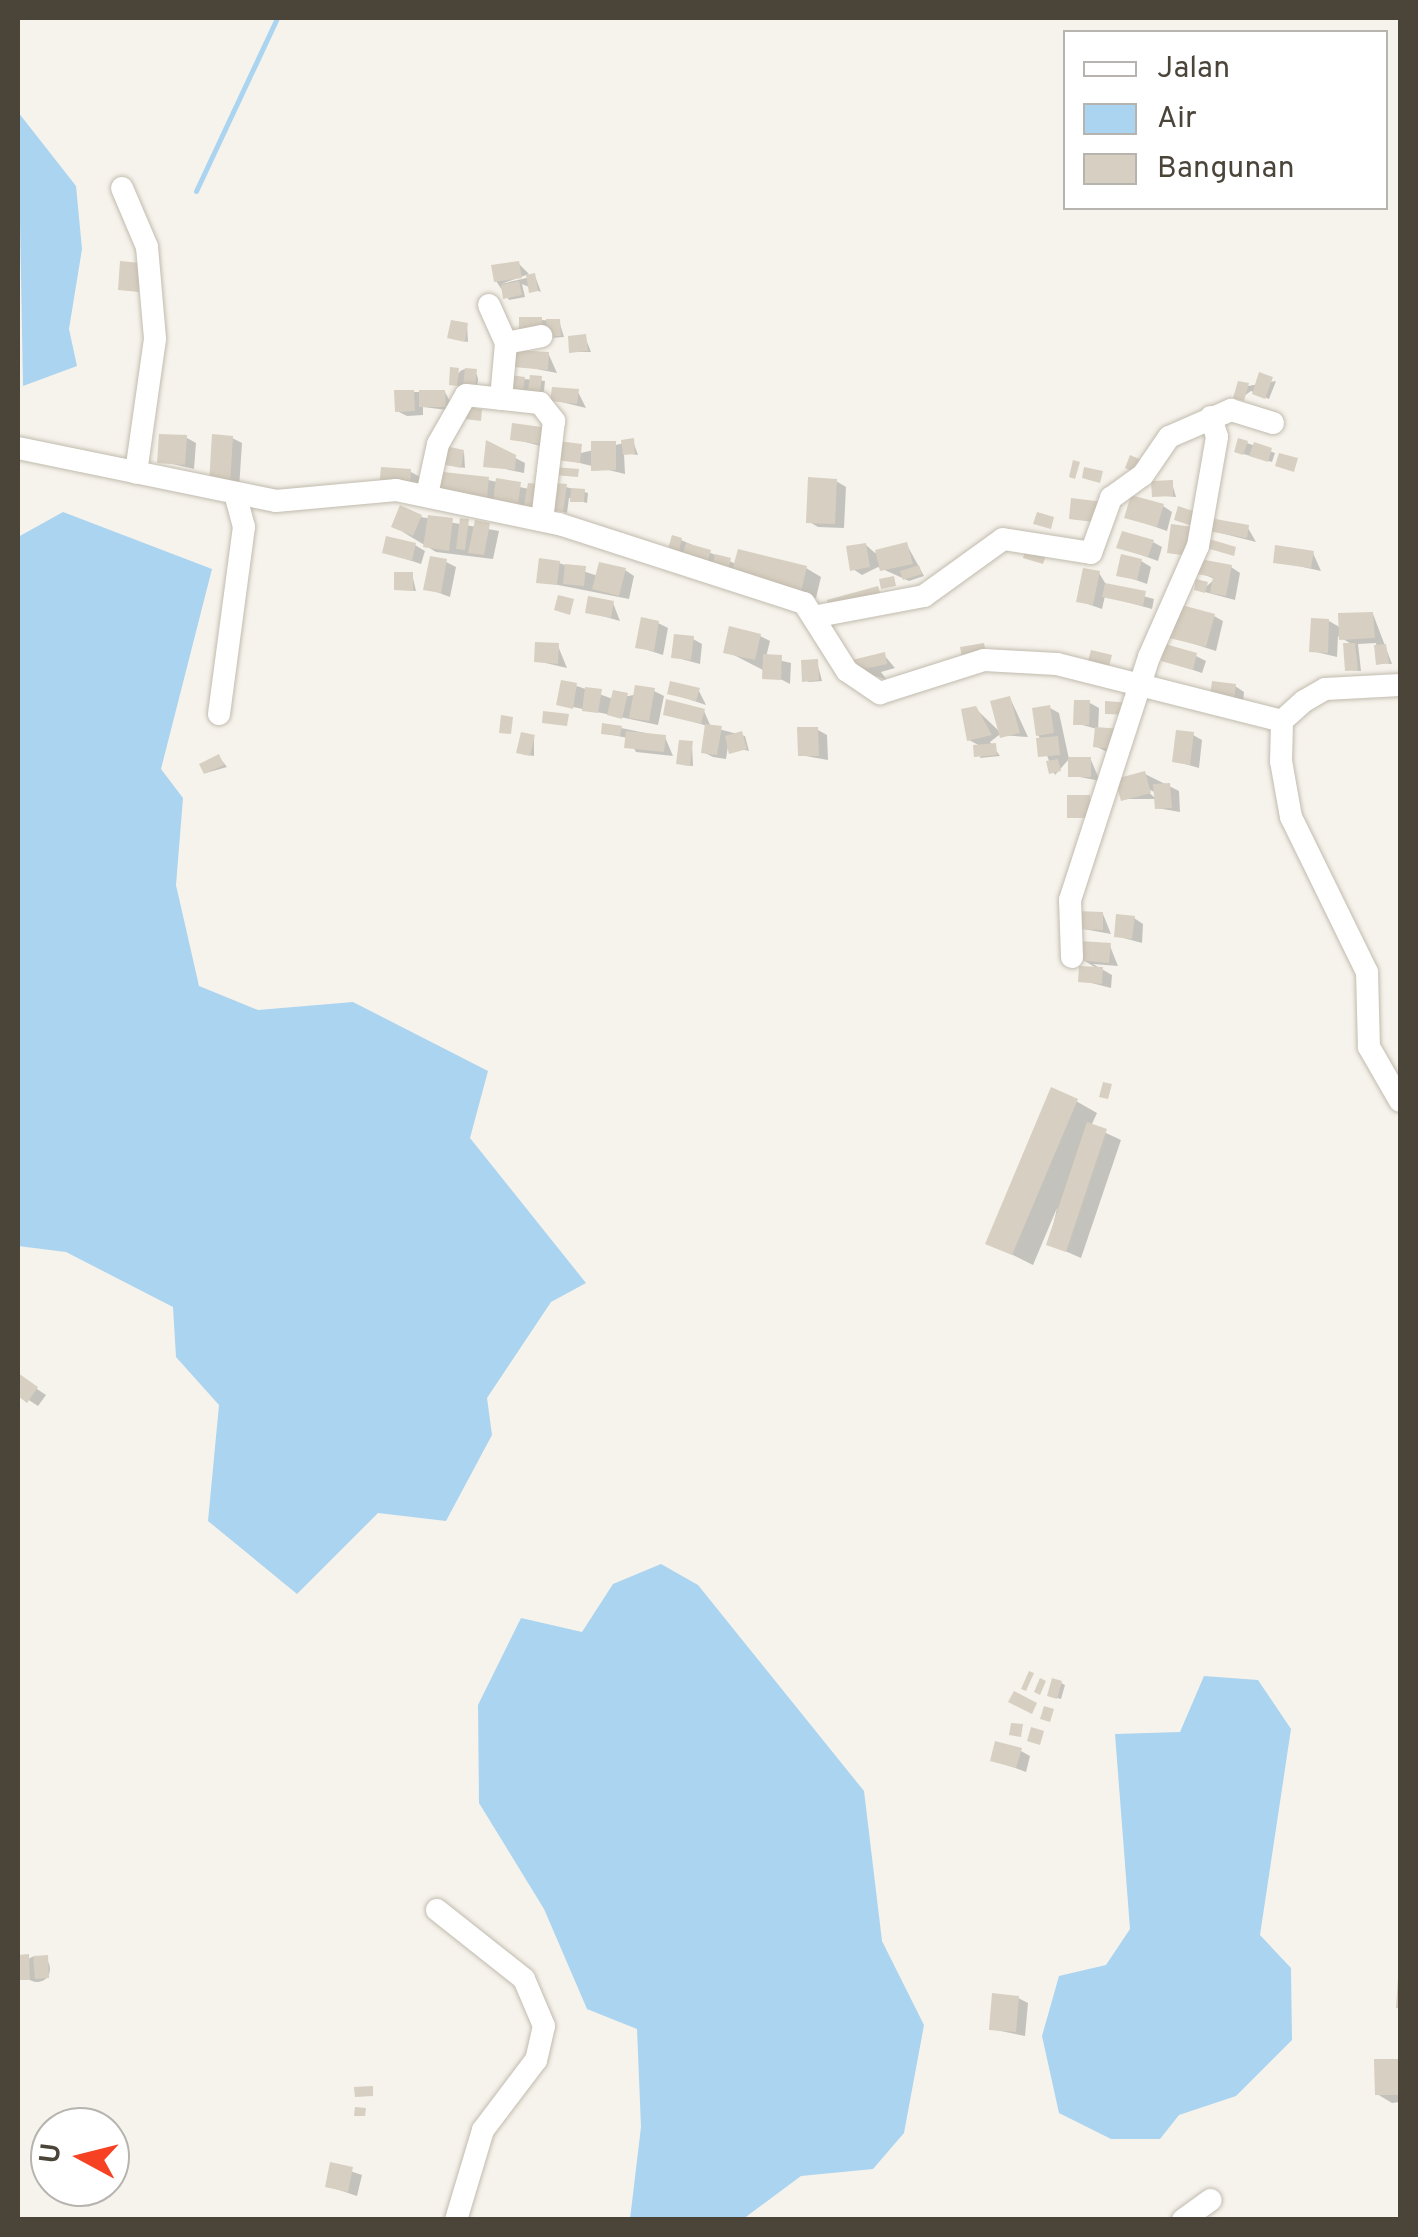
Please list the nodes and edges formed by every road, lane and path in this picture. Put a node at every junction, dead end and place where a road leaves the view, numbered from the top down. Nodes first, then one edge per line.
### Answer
1 (122, 188) dead end
2 (489, 305) dead end
3 (541, 336) dead end
4 (506, 343) junction
5 (502, 399) junction
6 (1211, 416) junction
7 (1273, 422) dead end
8 (18, 448) edge
9 (136, 473) junction
10 (235, 492) junction
11 (428, 495) junction
12 (542, 520) junction
13 (818, 616) junction
14 (1400, 685) edge
15 (1139, 686) junction
16 (220, 714) dead end
17 (1282, 720) junction
18 (1072, 957) dead end
19 (1400, 1101) edge
20 (437, 1910) dead end
21 (1211, 2200) dead end
22 (456, 2220) edge
23 (1182, 2220) edge

1 - 9 street
2 - 4 street
3 - 4 street
4 - 5 street
5 - 11 street
5 - 12 street
6 - 7 street
6 - 13 street
6 - 15 street
8 - 9 street
9 - 10 street
10 - 11 street
10 - 16 street
11 - 12 street
12 - 13 street
13 - 15 street
14 - 17 street
15 - 17 street
15 - 18 street
17 - 19 street
20 - 22 street
21 - 23 street

